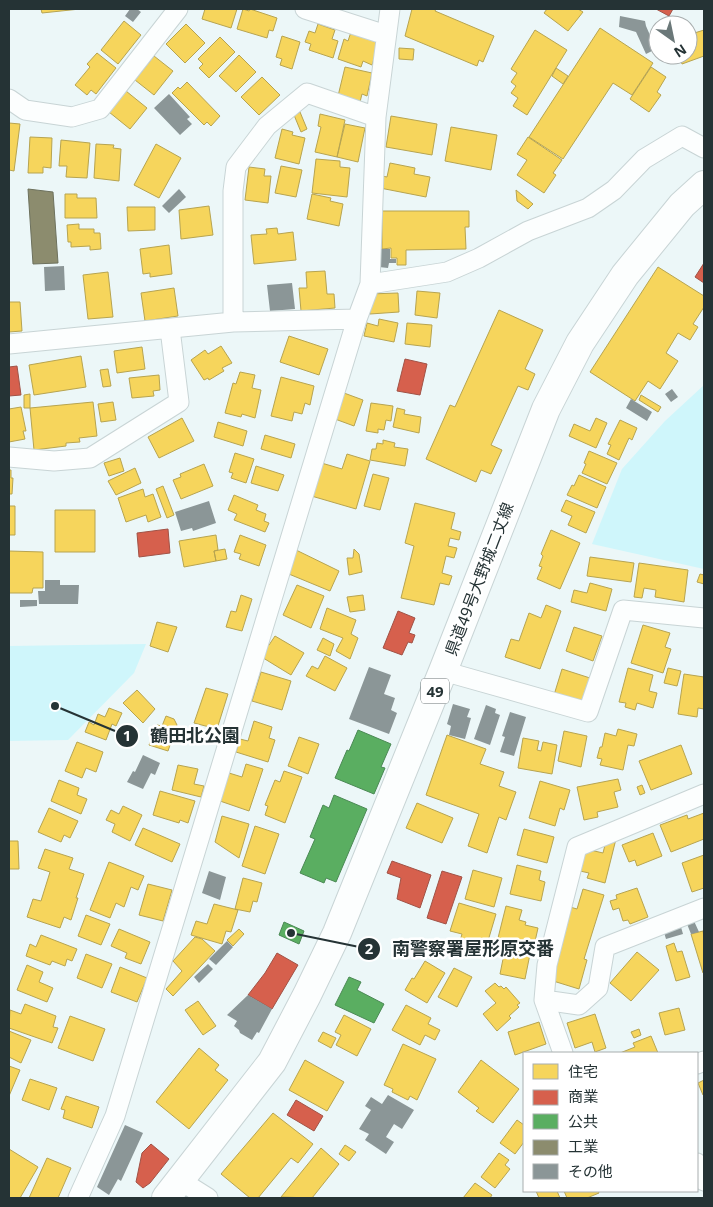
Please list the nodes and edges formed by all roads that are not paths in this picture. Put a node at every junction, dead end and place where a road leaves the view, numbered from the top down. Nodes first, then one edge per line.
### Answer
1 (178, 9) edge
2 (305, 9) edge
3 (390, 9) edge
4 (386, 35) junction
5 (9, 99) edge
6 (376, 117) junction
7 (704, 148) edge
8 (704, 185) edge
9 (370, 284) junction
10 (357, 319) junction
11 (233, 322) junction
12 (170, 329) junction
13 (9, 344) edge
14 (9, 457) edge
15 (704, 618) edge
16 (443, 671) junction
17 (704, 794) edge
18 (704, 908) edge
19 (544, 1000) junction
20 (563, 1052) edge
21 (698, 1167) edge
22 (704, 1181) edge
23 (173, 1189) edge
24 (78, 1198) edge
25 (208, 1198) edge

1 - 5 street
2 - 4 street
3 - 4 street
4 - 6 street
6 - 9 street
6 - 11 street
7 - 9 street
8 - 16 main road, 県道49号大野城二丈線 / 49
9 - 10 street
10 - 11 street
10 - 24 street
11 - 12 street
12 - 13 street
12 - 14 street
15 - 16 street
16 - 23 main road, 県道49号大野城二丈線 / 49
17 - 19 street
18 - 19 street
19 - 20 street
21 - 22 street
23 - 25 street

